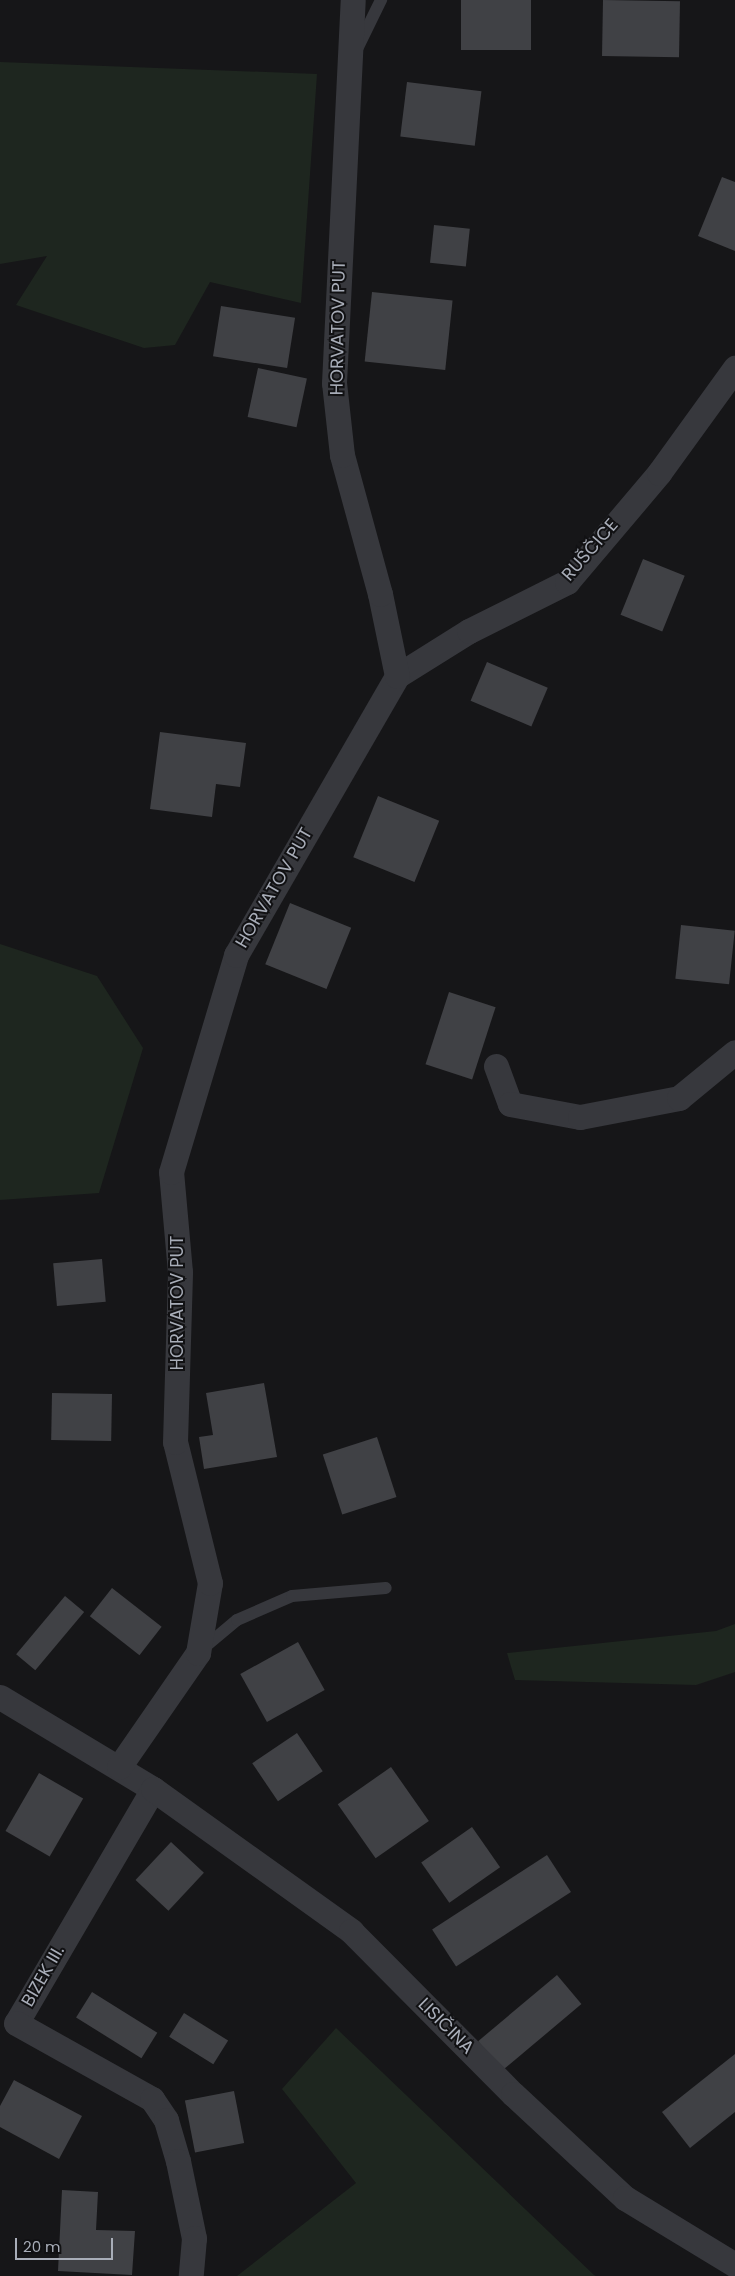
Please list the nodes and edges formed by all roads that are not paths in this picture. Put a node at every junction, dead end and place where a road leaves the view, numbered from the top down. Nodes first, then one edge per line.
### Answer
1 (353, 0) edge
2 (382, 0) edge
3 (351, 60) junction
4 (735, 368) edge
5 (397, 676) junction
6 (735, 1052) edge
7 (496, 1066) dead end
8 (386, 1588) dead end
9 (198, 1652) junction
10 (0, 1697) edge
11 (119, 1767) junction
12 (153, 1789) junction
13 (735, 2265) edge
14 (191, 2276) edge

1 - 3 street, HORVATOV PUT
2 - 3 lane
3 - 5 street, HORVATOV PUT
4 - 5 street, RUŠČICE
5 - 9 street, HORVATOV PUT
6 - 7 street
8 - 9 lane
9 - 11 street, HORVATOV PUT
10 - 11 street
11 - 12 street
12 - 13 street, LISIČINA
12 - 14 street, BIZEK III.

